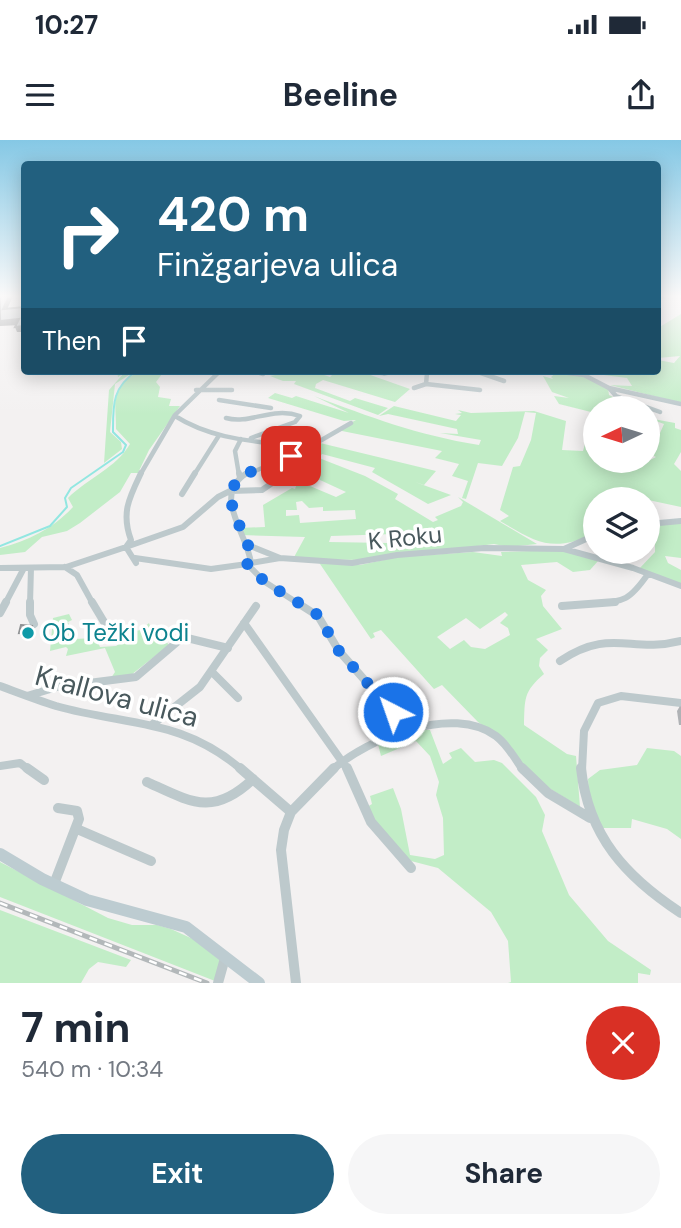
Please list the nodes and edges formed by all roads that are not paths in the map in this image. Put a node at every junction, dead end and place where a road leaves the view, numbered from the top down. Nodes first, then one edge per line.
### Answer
1 (215, 375) edge
2 (427, 375) edge
3 (488, 375) edge
4 (584, 375) edge
5 (504, 381) dead end
6 (426, 384) junction
7 (414, 388) dead end
8 (609, 388) junction
9 (196, 390) junction
10 (232, 390) dead end
11 (480, 390) dead end
12 (616, 396) edge
13 (219, 400) dead end
14 (681, 404) edge
15 (283, 411) junction
16 (175, 416) junction
17 (226, 418) dead end
18 (351, 423) dead end
19 (218, 437) junction
20 (241, 439) junction
21 (250, 439) junction
22 (308, 447) junction
23 (284, 475) dead end
24 (240, 478) junction
25 (230, 491) junction
26 (182, 494) dead end
27 (681, 521) edge
28 (660, 523) edge
29 (583, 540) edge
30 (248, 545) junction
31 (126, 547) junction
32 (564, 548) junction
33 (280, 558) junction
34 (249, 564) junction
35 (64, 567) junction
36 (0, 568) edge
37 (27, 568) junction
38 (648, 574) junction
39 (681, 586) edge
40 (3, 600) edge
41 (256, 606) dead end
42 (562, 606) dead end
43 (0, 613) edge
44 (104, 622) dead end
45 (244, 623) junction
46 (34, 624) edge
47 (681, 641) edge
48 (228, 648) junction
49 (560, 661) dead end
50 (211, 671) junction
51 (0, 686) edge
52 (25, 697) junction
53 (238, 698) dead end
54 (681, 703) edge
55 (153, 724) junction
56 (407, 729) junction
57 (342, 761) junction
58 (0, 766) edge
59 (253, 779) junction
60 (44, 780) dead end
61 (147, 782) dead end
62 (58, 808) dead end
63 (291, 811) junction
64 (590, 818) junction
65 (77, 829) junction
66 (0, 854) edge
67 (151, 861) dead end
68 (411, 867) dead end
69 (54, 884) junction
70 (681, 914) edge
71 (225, 958) junction
72 (218, 983) edge
73 (259, 983) edge
74 (296, 983) edge

1 - 9 street
2 - 6 street
3 - 5 street
4 - 8 street
6 - 7 street
6 - 11 street
8 - 12 street
8 - 14 street
9 - 10 street
9 - 16 street
13 - 15 street
15 - 17 street
15 - 21 street
16 - 19 street
16 - 31 street
18 - 22 street
19 - 20 street
19 - 26 street
20 - 21 street
20 - 24 street
21 - 22 street
22 - 24 street
23 - 25 street
24 - 25 street
25 - 30 street
25 - 31 street
27 - 28 street
29 - 32 street, K Roku
30 - 33 street
30 - 34 street
31 - 34 street, K Roku
31 - 35 street
32 - 33 street, K Roku
32 - 38 street, K Roku
33 - 34 street, K Roku
34 - 56 street
35 - 37 street
35 - 44 street
36 - 37 street
37 - 40 street
37 - 46 street
38 - 39 street, K Roku
38 - 42 street
40 - 43 street
41 - 45 street
45 - 48 street
45 - 57 street
47 - 49 street
48 - 50 street
48 - 52 street
50 - 53 street
50 - 55 street
51 - 52 street, Krallova ulica
52 - 55 street, Krallova ulica
54 - 64 street
55 - 59 street, Krallova ulica
56 - 57 street
56 - 64 street
57 - 63 street
57 - 68 street
58 - 60 street
59 - 61 street
59 - 63 street, Krallova ulica
62 - 65 street
63 - 74 street
64 - 70 street
65 - 67 street
65 - 69 street
66 - 69 street
69 - 71 street
71 - 72 street
71 - 73 street

